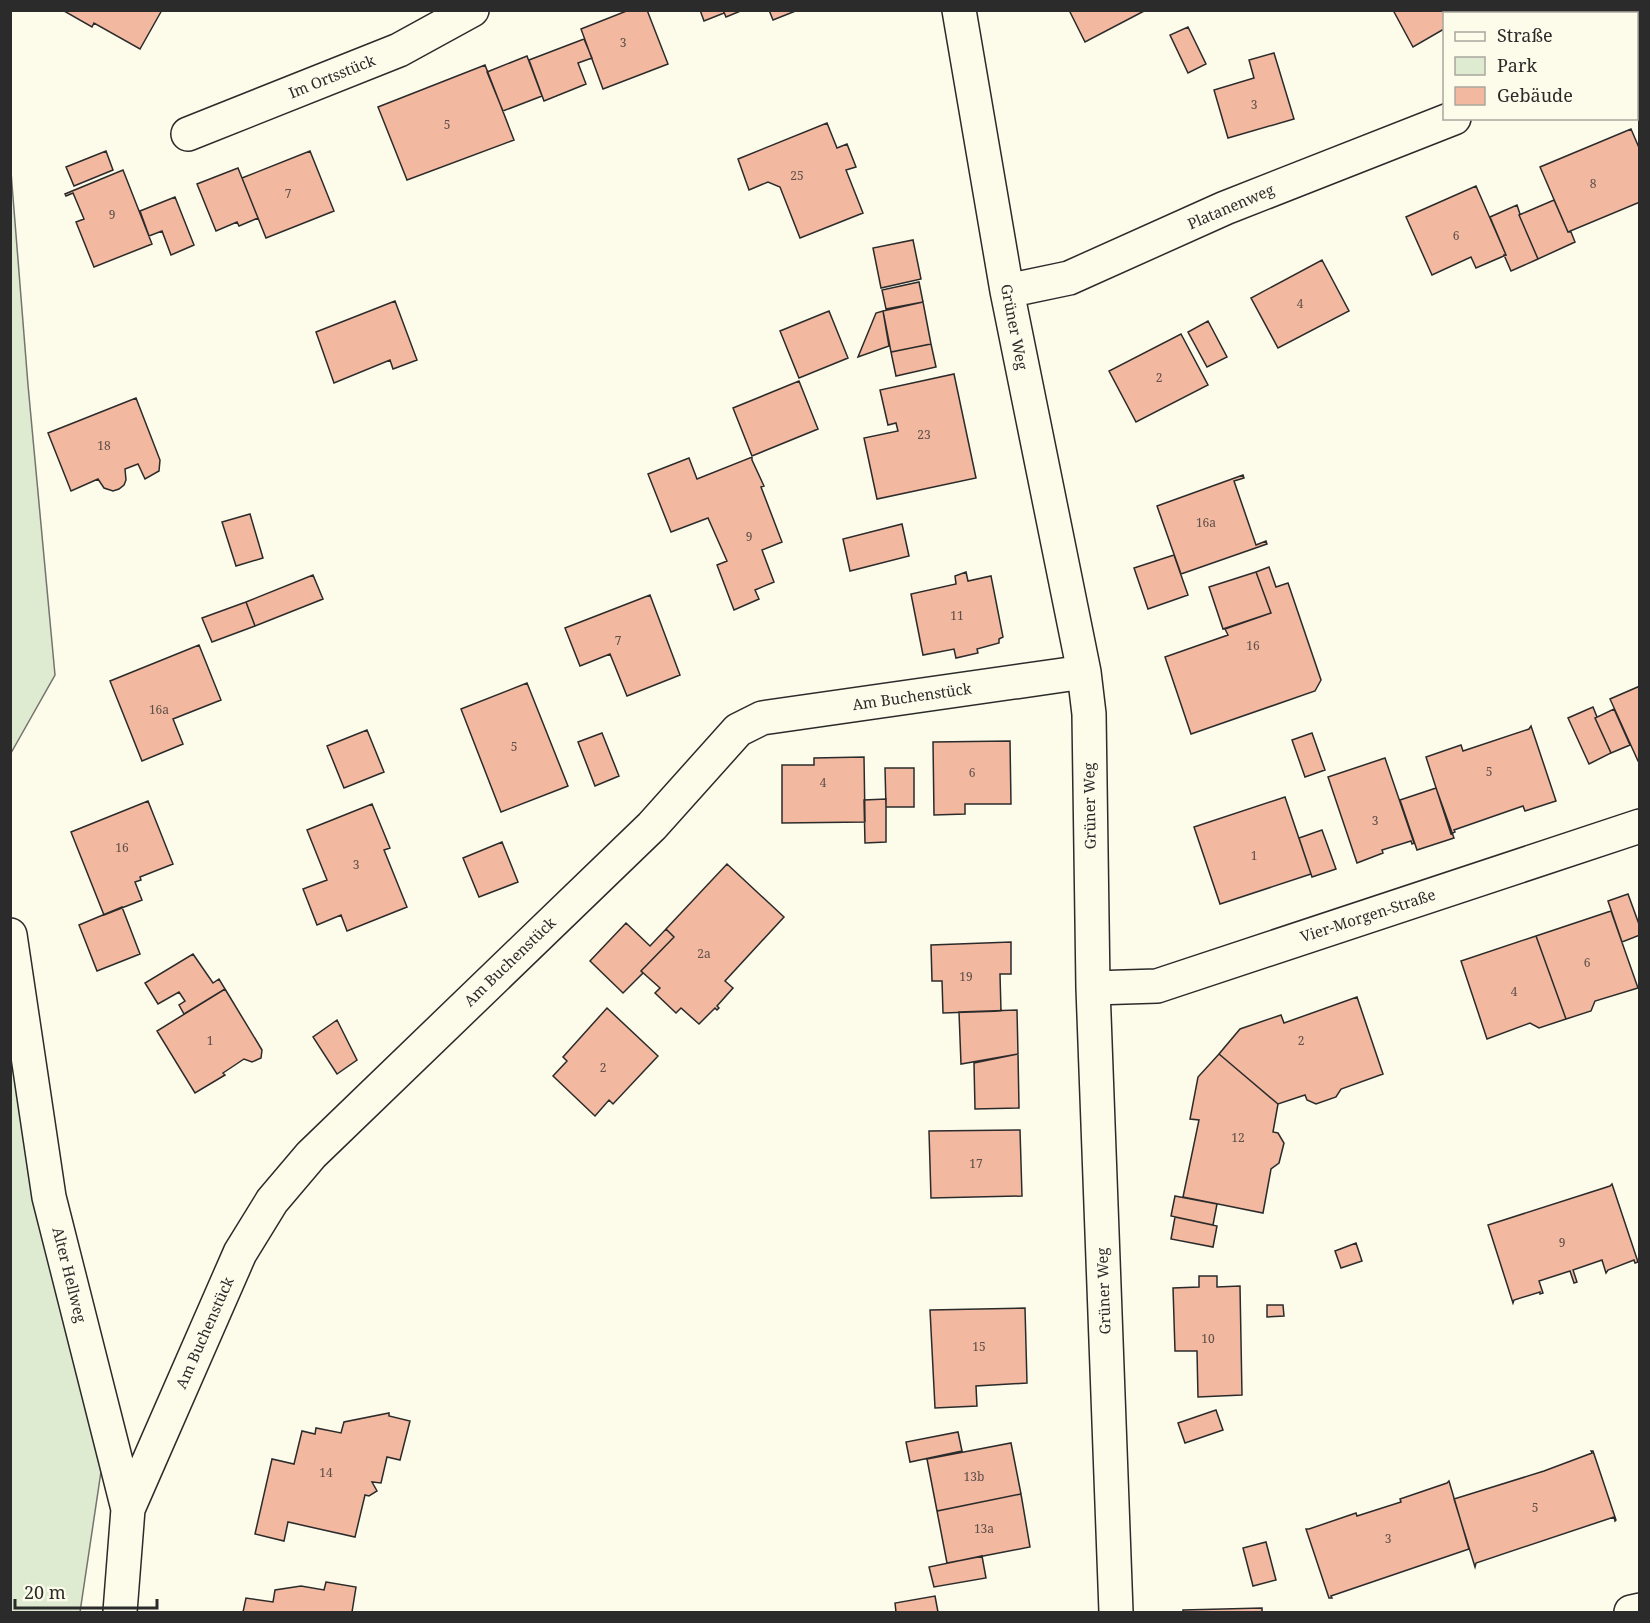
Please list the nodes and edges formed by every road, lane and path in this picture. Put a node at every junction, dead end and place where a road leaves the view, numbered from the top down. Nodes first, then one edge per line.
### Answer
1 (472, 10) edge
2 (959, 10) edge
3 (1449, 120) edge
4 (188, 134) dead end
5 (1007, 291) junction
6 (1084, 672) junction
7 (1640, 826) edge
8 (10, 934) edge
9 (1093, 988) junction
10 (128, 1509) junction
11 (1640, 1610) edge
12 (120, 1612) edge
13 (1116, 1612) edge
14 (1631, 1612) edge

1 - 4 street, Im Ortsstück
2 - 5 street, Grüner Weg
3 - 5 street, Platanenweg
5 - 6 street, Grüner Weg
6 - 9 street, Grüner Weg
6 - 10 street, Am Buchenstück
7 - 9 street, Vier-Morgen-Straße
8 - 10 street, Alter Hellweg
9 - 13 street, Grüner Weg
10 - 12 street, Alter Hellweg
11 - 14 street

